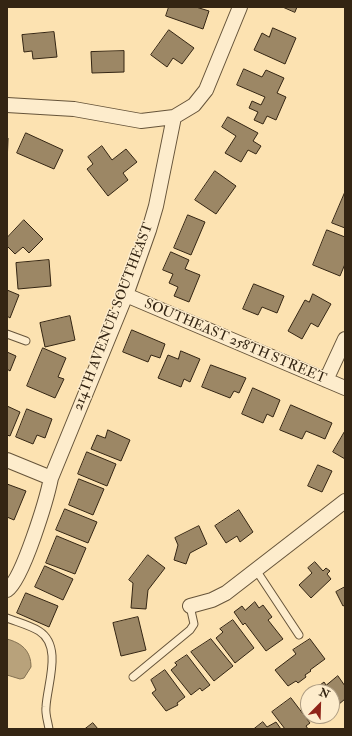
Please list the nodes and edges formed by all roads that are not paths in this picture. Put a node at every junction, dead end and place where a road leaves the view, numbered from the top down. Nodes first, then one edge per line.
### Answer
1 (240, 7) edge
2 (7, 105) edge
3 (174, 117) junction
4 (126, 295) junction
5 (7, 334) edge
6 (345, 339) edge
7 (26, 341) dead end
8 (326, 380) junction
9 (345, 388) edge
10 (7, 460) edge
11 (51, 478) junction
12 (345, 501) edge
13 (256, 570) junction
14 (7, 590) edge
15 (190, 606) joint
16 (7, 618) edge
17 (299, 635) dead end
18 (133, 677) dead end
19 (49, 729) edge

1 - 3 street
2 - 3 street
3 - 4 street, 214TH AVENUE SOUTHEAST
4 - 8 street, SOUTHEAST 258TH STREET
4 - 11 street, 214TH AVENUE SOUTHEAST
5 - 7 lane
6 - 8 street
8 - 9 street, SOUTHEAST 258TH STREET
10 - 11 street
11 - 14 street, 214TH AVENUE SOUTHEAST
12 - 13 street
13 - 15 street
13 - 17 lane
15 - 18 lane
16 - 19 lane

